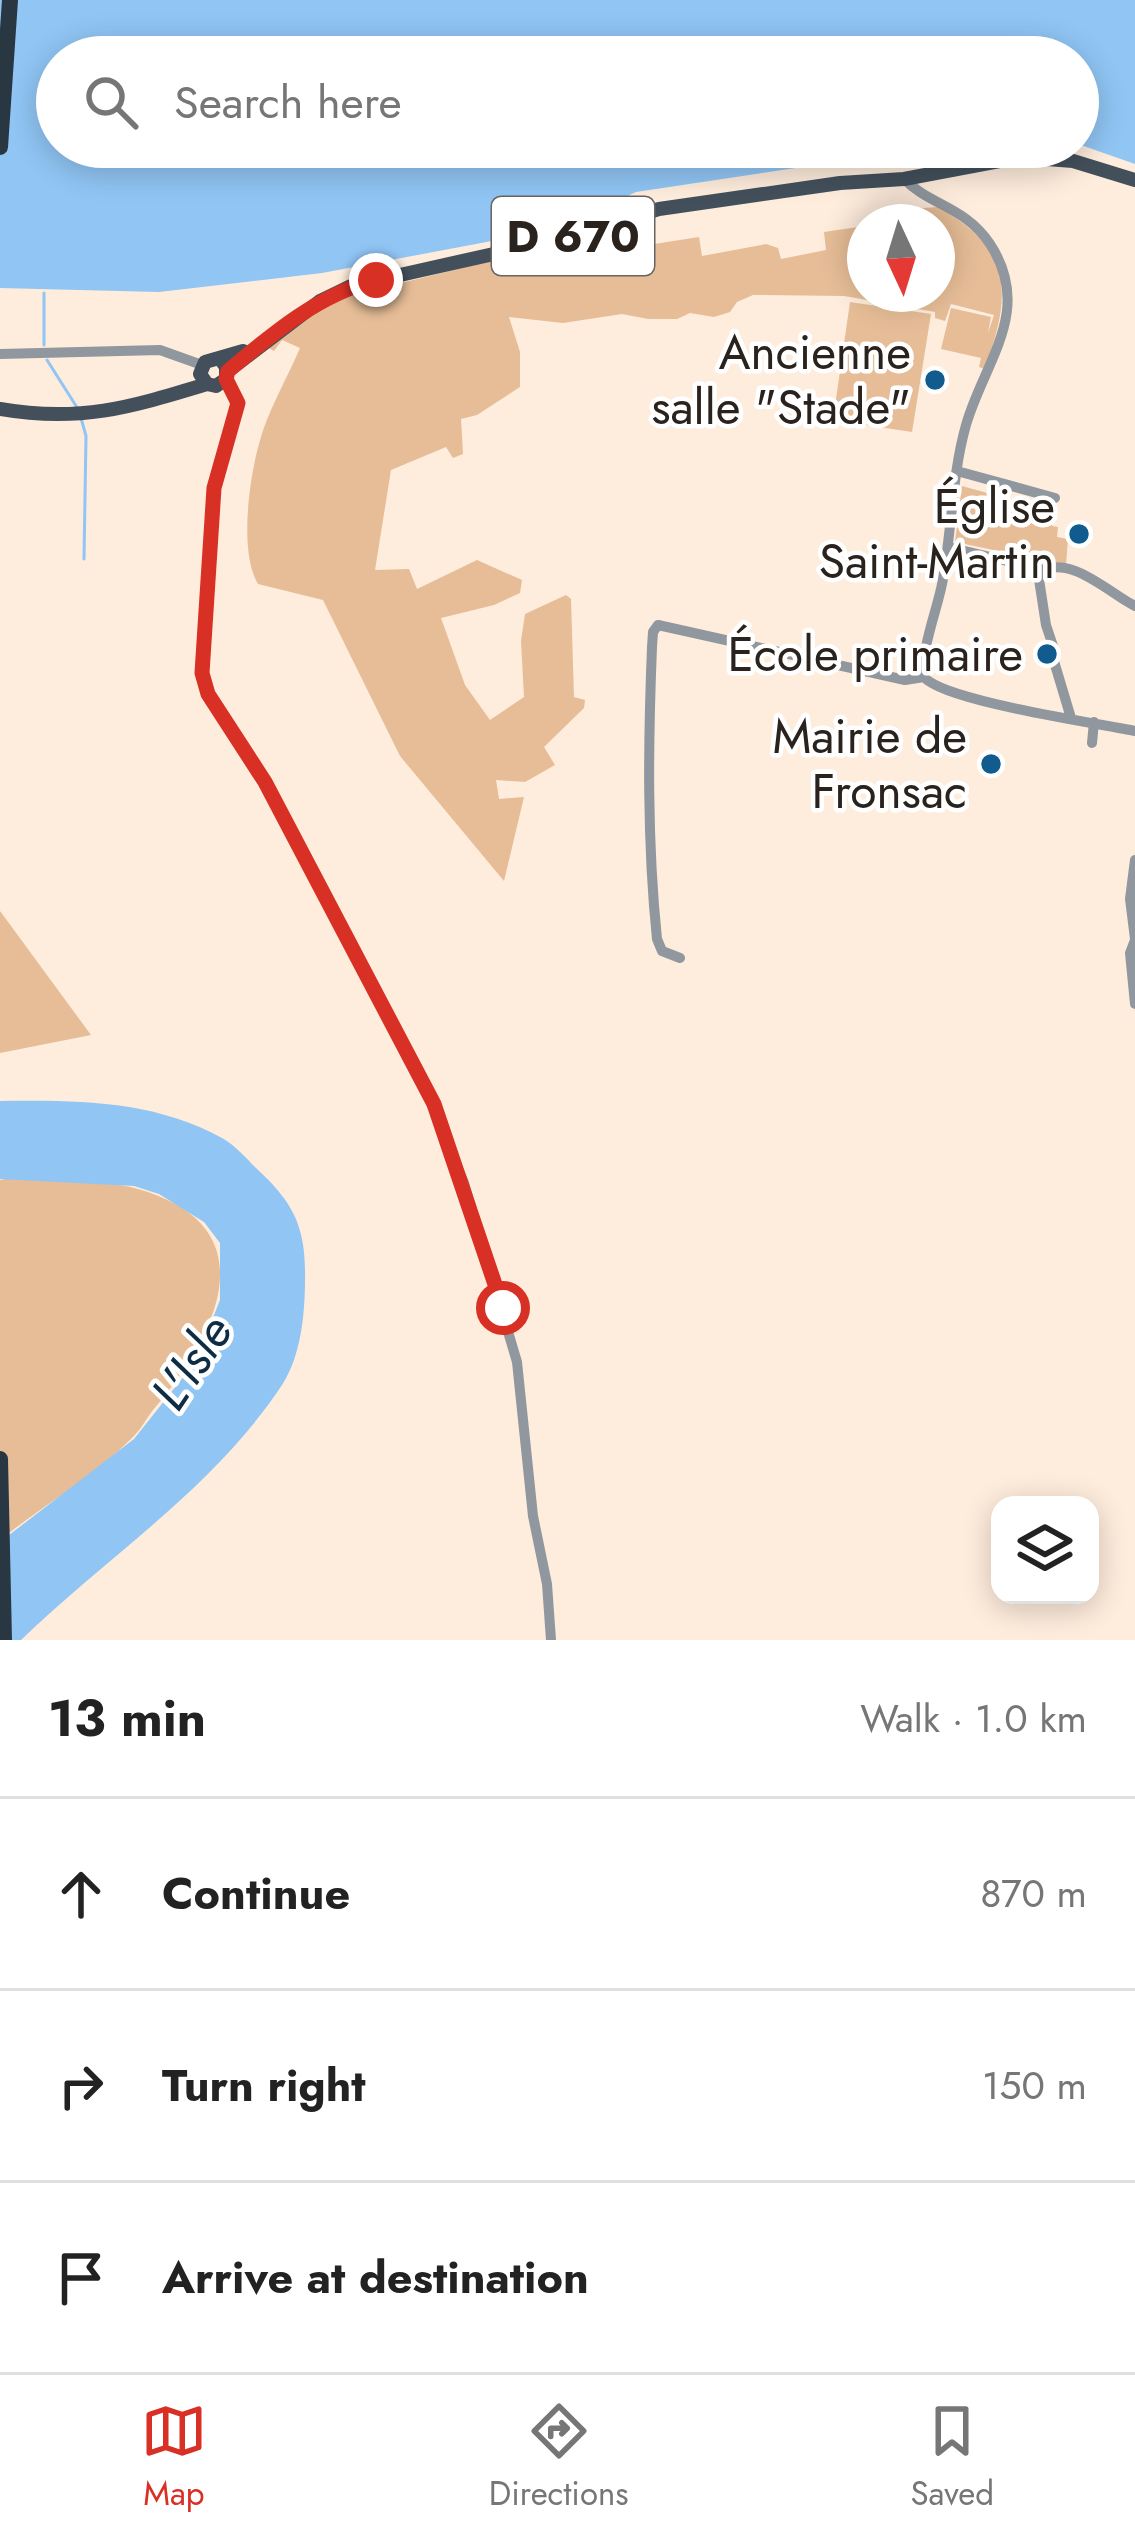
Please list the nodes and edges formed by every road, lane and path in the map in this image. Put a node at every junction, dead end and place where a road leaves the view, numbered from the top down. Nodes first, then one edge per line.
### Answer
1 (10, 0) edge
2 (0, 147) edge
3 (965, 168) edge
4 (1090, 168) edge
5 (904, 179) junction
6 (1135, 180) edge
7 (0, 354) edge
8 (214, 374) junction
9 (0, 409) edge
10 (957, 472) junction
11 (1055, 498) dead end
12 (948, 547) junction
13 (1041, 569) junction
14 (1135, 606) edge
15 (923, 677) junction
16 (1071, 718) junction
17 (1094, 722) junction
18 (1135, 730) edge
19 (1092, 743) dead end
20 (1135, 860) edge
21 (1135, 940) edge
22 (680, 958) dead end
23 (1135, 1004) edge
24 (0, 1459) edge
25 (1, 1484) edge
26 (4, 1640) edge
27 (551, 1640) edge

1 - 2 highway
3 - 5 main road, D 670
4 - 6 main road, D 670
5 - 8 main road, D 670
5 - 10 street
7 - 8 street
8 - 9 main road, D 670
8 - 27 street
10 - 11 street
10 - 12 street
12 - 13 street
12 - 15 street
13 - 14 street
13 - 16 street
15 - 16 street
15 - 22 street
16 - 17 street
17 - 18 street
17 - 19 street
20 - 21 street
21 - 23 street
24 - 25 highway
25 - 26 highway

